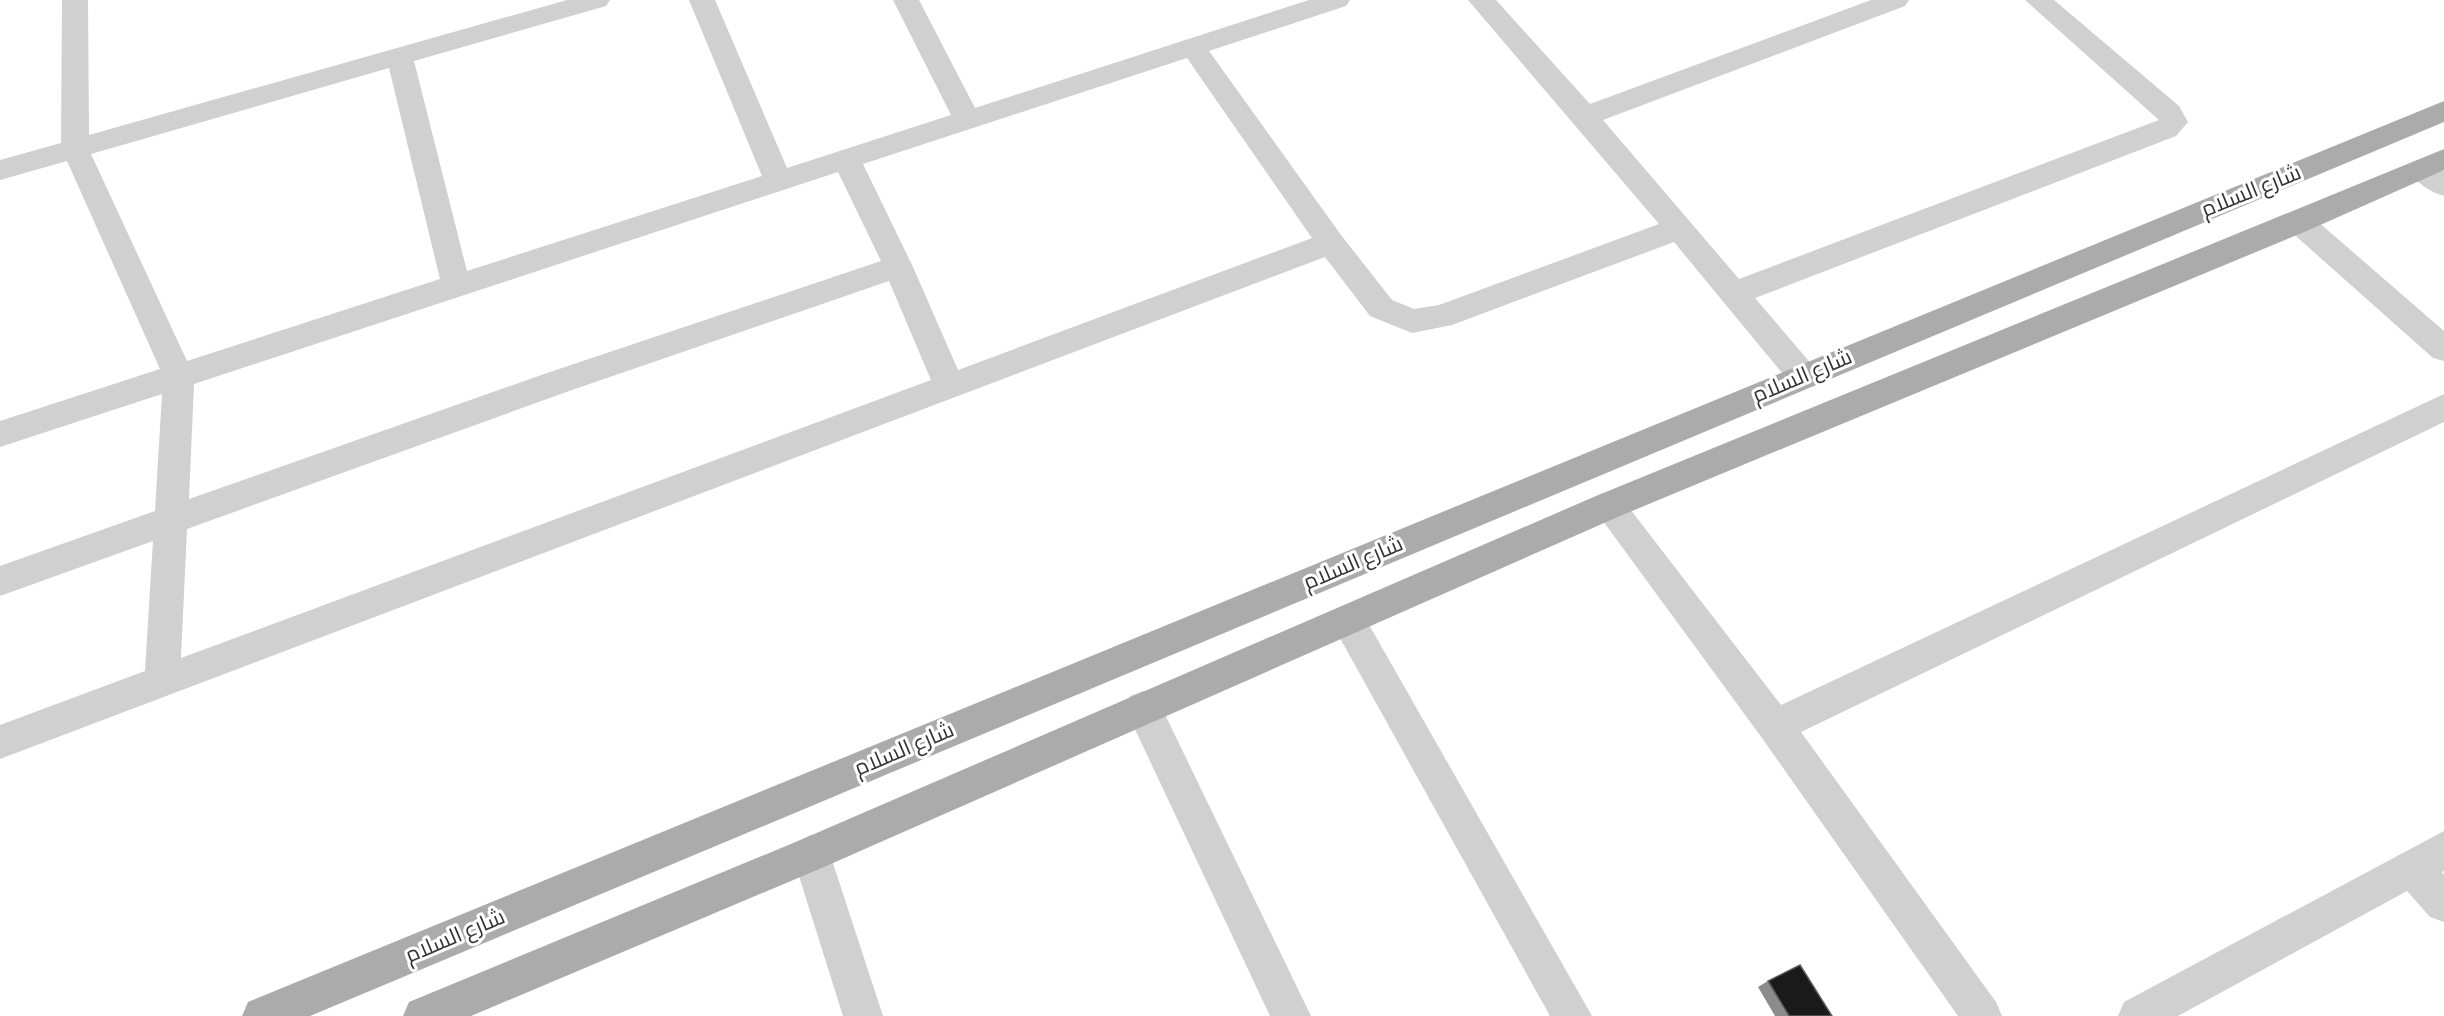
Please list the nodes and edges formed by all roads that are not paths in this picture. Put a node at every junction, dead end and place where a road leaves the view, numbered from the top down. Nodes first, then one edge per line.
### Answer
1 (75, 0) edge
2 (597, 0) edge
3 (702, 0) edge
4 (906, 0) edge
5 (1337, 0) edge
6 (1480, 0) edge
7 (2038, 0) edge
8 (1883, 2) edge
9 (1194, 49) junction
10 (400, 57) junction
11 (2444, 111) edge
12 (1586, 116) junction
13 (968, 121) junction
14 (75, 149) junction
15 (846, 159) junction
16 (0, 170) edge
17 (2437, 171) edge
18 (778, 180) junction
19 (2299, 222) junction
20 (1679, 228) junction
21 (1331, 243) junction
22 (898, 267) junction
23 (456, 285) junction
24 (1734, 293) junction
25 (2444, 349) edge
26 (1803, 376) junction
27 (179, 378) junction
28 (950, 387) junction
29 (2444, 407) edge
30 (0, 434) edge
31 (1608, 506) junction
32 (172, 518) junction
33 (0, 581) edge
34 (1348, 620) junction
35 (162, 680) junction
36 (1143, 708) junction
37 (1775, 726) junction
38 (0, 742) edge
39 (811, 854) junction
40 (2428, 859) edge
41 (2444, 903) edge
42 (431, 1014) edge
43 (262, 1016) edge
44 (863, 1016) edge
45 (1291, 1016) edge
46 (1572, 1016) edge
47 (1982, 1016) edge
48 (2138, 1016) edge

1 - 14 street
2 - 10 street
3 - 18 street
4 - 13 street
5 - 9 street
6 - 12 street
7 - 24 street
8 - 12 street
9 - 13 street
9 - 21 street
10 - 14 street
10 - 23 street
11 - 26 main road, شارع السلام
12 - 20 street
13 - 15 street
14 - 16 street
14 - 27 street
15 - 18 street
15 - 22 street
17 - 19 main road, شارع السلام
18 - 23 street
19 - 25 street
19 - 31 main road, شارع السلام
20 - 21 street
20 - 24 street
21 - 28 street
22 - 28 street
22 - 32 street
23 - 27 street
24 - 26 street
26 - 43 main road, شارع السلام
27 - 30 street
27 - 32 street
28 - 35 street
29 - 37 street
31 - 34 main road, شارع السلام
31 - 37 street
32 - 33 street
32 - 35 street
34 - 36 main road, شارع السلام
34 - 46 street
35 - 38 street
36 - 39 main road, شارع السلام
36 - 45 street
37 - 47 street
39 - 42 main road, شارع السلام
39 - 44 street
40 - 41 street
40 - 48 street

